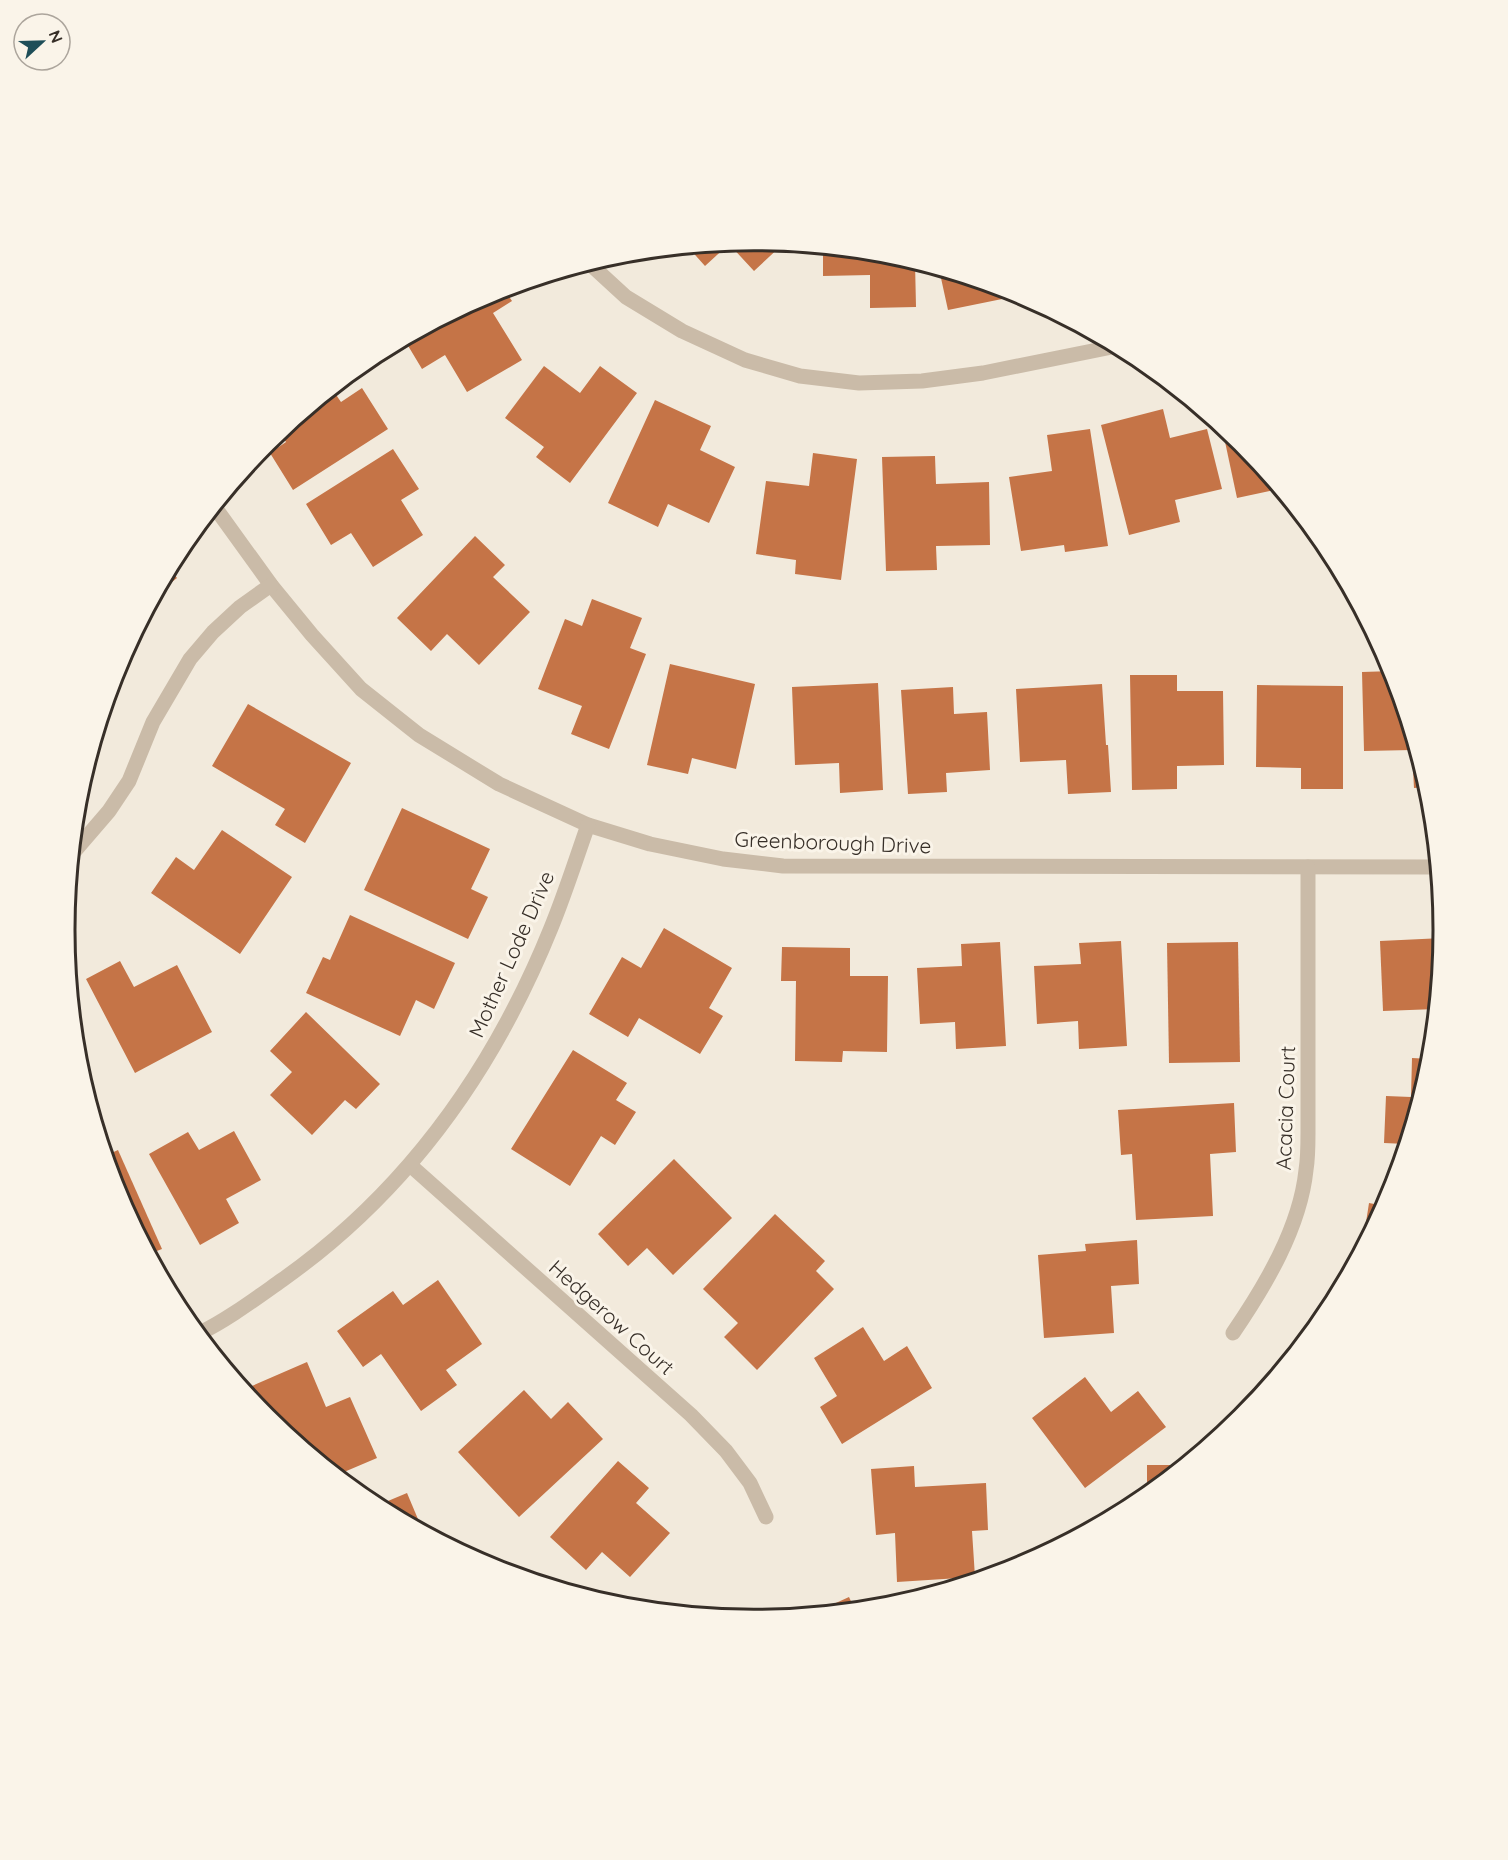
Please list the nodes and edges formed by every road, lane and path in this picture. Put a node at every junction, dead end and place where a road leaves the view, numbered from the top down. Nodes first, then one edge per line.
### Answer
1 (596, 270) edge
2 (1104, 349) edge
3 (219, 513) edge
4 (271, 585) junction
5 (588, 825) junction
6 (81, 844) edge
7 (1308, 867) junction
8 (1430, 867) edge
9 (410, 1165) junction
10 (205, 1330) edge
11 (1233, 1333) dead end
12 (766, 1517) dead end

1 - 2 street
3 - 4 street, Greenborough Drive
4 - 5 street, Greenborough Drive
4 - 6 street
5 - 7 street, Greenborough Drive
5 - 9 street, Mother Lode Drive
7 - 8 street, Greenborough Drive
7 - 11 street, Acacia Court
9 - 10 street, Mother Lode Drive
9 - 12 street, Hedgerow Court

